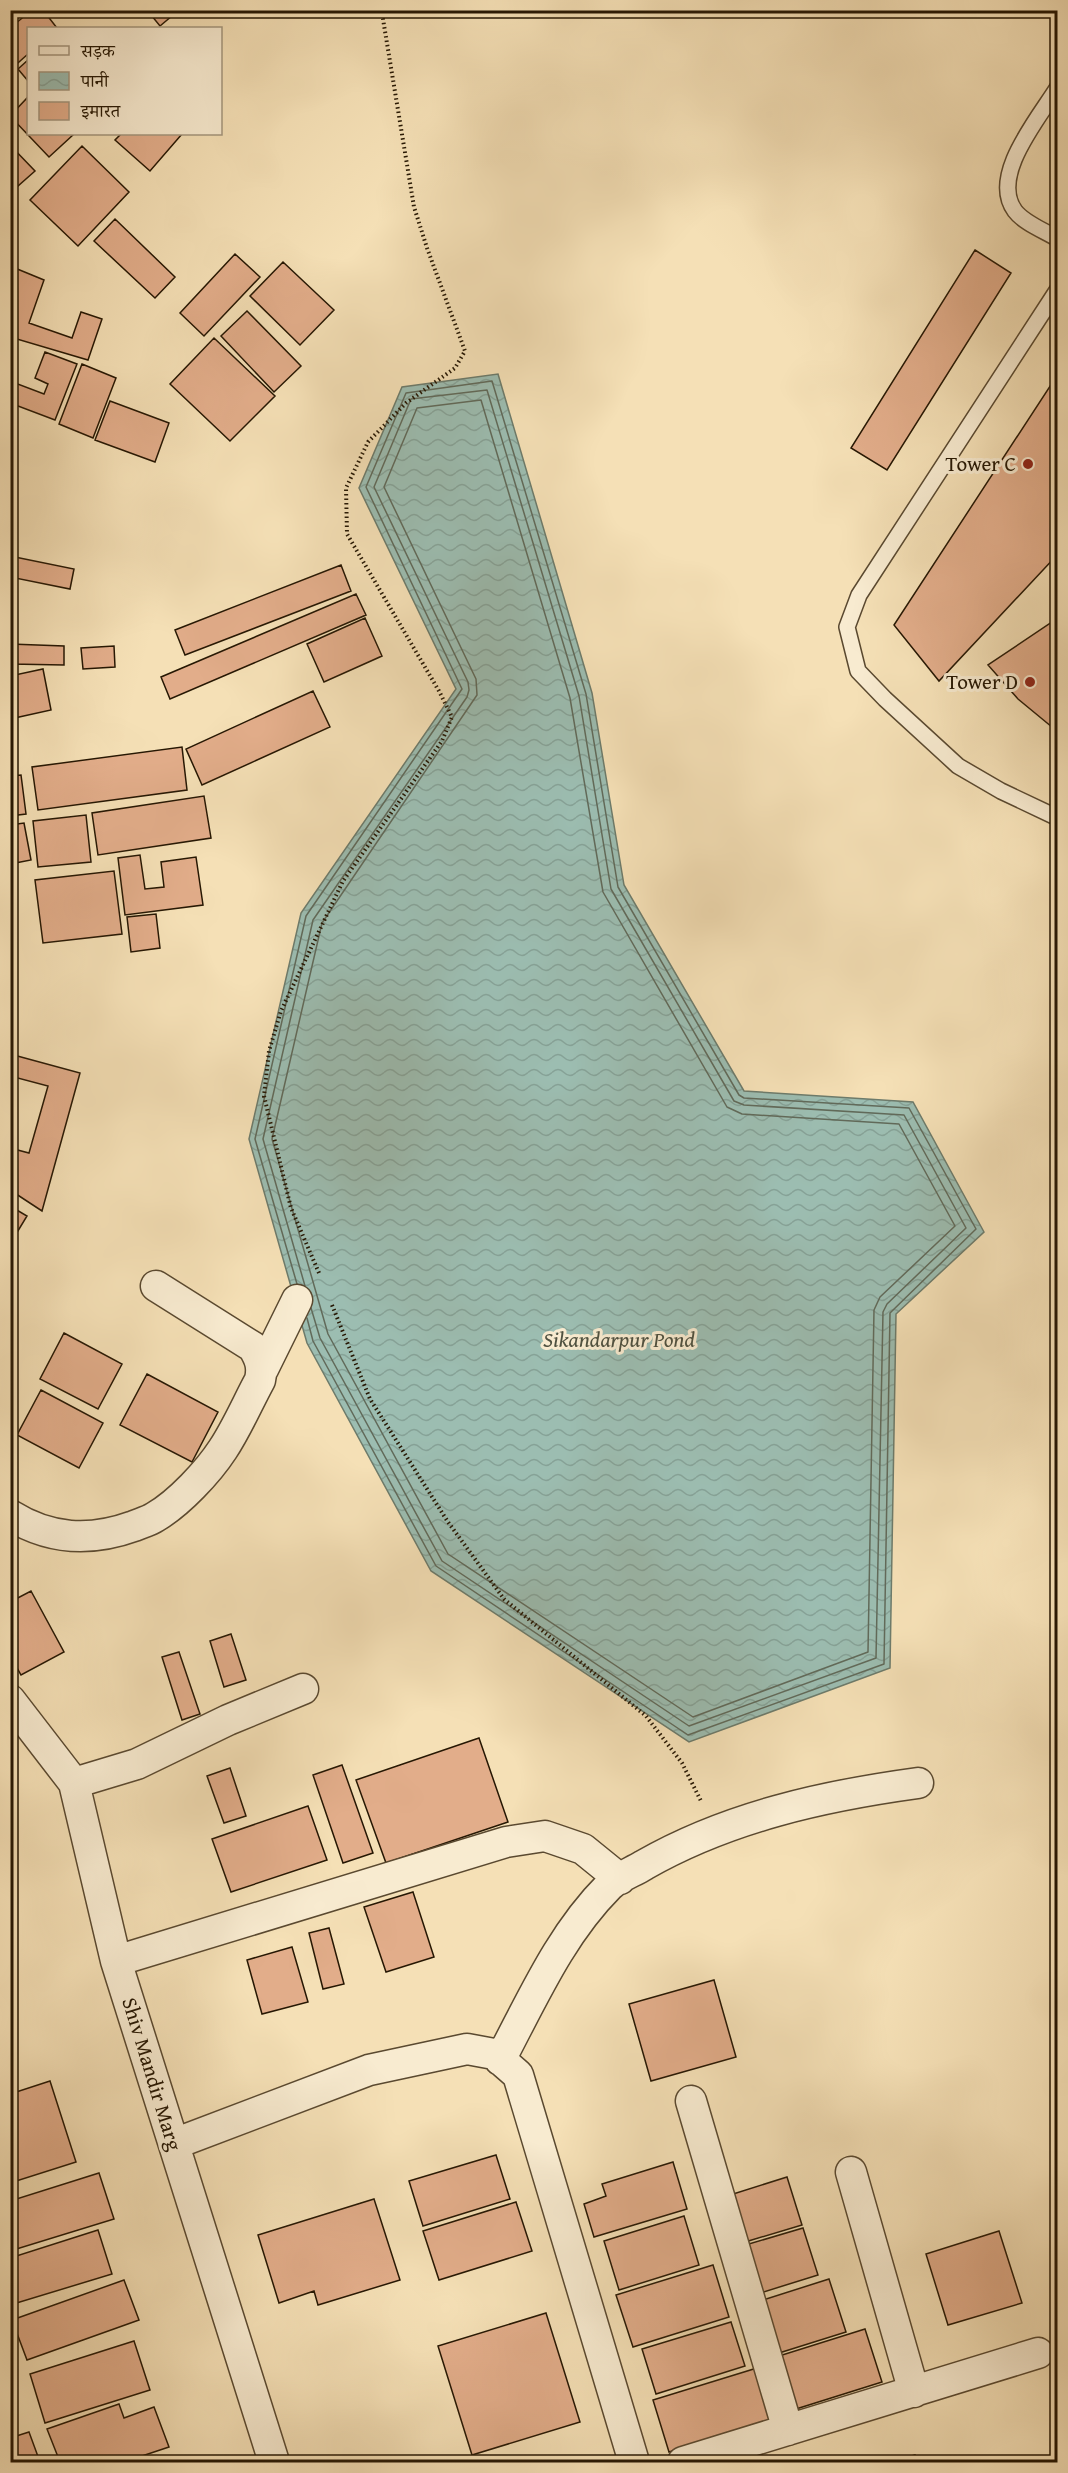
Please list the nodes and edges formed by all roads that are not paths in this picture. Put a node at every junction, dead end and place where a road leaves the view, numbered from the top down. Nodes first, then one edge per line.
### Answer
1 (1058, 87) edge
2 (1058, 239) edge
3 (1058, 289) edge
4 (1058, 818) edge
5 (156, 1286) dead end
6 (297, 1300) dead end
7 (262, 1370) junction
8 (10, 1515) edge
9 (303, 1689) dead end
10 (10, 1700) edge
11 (918, 1782) dead end
12 (74, 1784) junction
13 (620, 1879) junction
14 (116, 1961) junction
15 (500, 2060) junction
16 (691, 2100) dead end
17 (174, 2144) junction
18 (851, 2172) dead end
19 (1038, 2353) dead end
20 (914, 2392) junction
21 (788, 2430) junction
22 (274, 2463) edge
23 (633, 2463) edge
24 (683, 2463) edge

1 - 2 lane
3 - 4 lane
5 - 7 street
6 - 7 street
7 - 8 street
9 - 12 street
10 - 12 street, Shiv Mandir Marg
11 - 13 street
12 - 14 street, Shiv Mandir Marg
13 - 14 street
13 - 15 street
14 - 17 street, Shiv Mandir Marg
15 - 17 street
15 - 23 street
16 - 21 street
17 - 22 street, Shiv Mandir Marg
18 - 20 street
19 - 20 street
20 - 21 street
21 - 24 street

